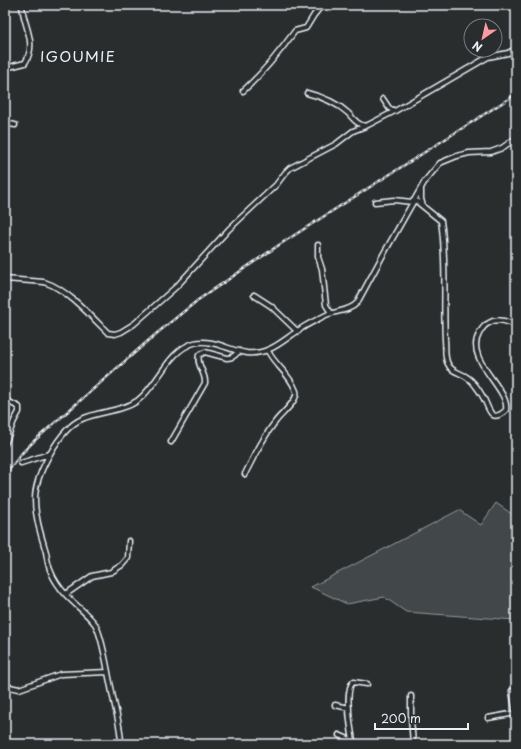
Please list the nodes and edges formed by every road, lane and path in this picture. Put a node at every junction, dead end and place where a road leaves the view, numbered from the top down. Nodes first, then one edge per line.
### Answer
1 (22, 5) edge
2 (322, 5) edge
3 (516, 49) edge
4 (5, 68) edge
5 (243, 91) dead end
6 (307, 93) dead end
7 (383, 99) dead end
8 (395, 111) junction
9 (5, 123) edge
10 (15, 125) dead end
11 (368, 126) junction
12 (516, 138) edge
13 (421, 188) junction
14 (415, 200) junction
15 (375, 202) dead end
16 (423, 206) junction
17 (318, 245) dead end
18 (5, 279) edge
19 (254, 295) dead end
20 (331, 313) junction
21 (516, 322) edge
22 (297, 331) junction
23 (239, 351) junction
24 (268, 351) junction
25 (5, 400) edge
26 (171, 442) dead end
27 (5, 444) edge
28 (49, 454) junction
29 (21, 463) dead end
30 (245, 474) dead end
31 (129, 541) dead end
32 (66, 594) junction
33 (108, 672) junction
34 (368, 684) dead end
35 (5, 686) edge
36 (512, 692) dead end
37 (411, 696) dead end
38 (335, 705) dead end
39 (349, 708) junction
40 (516, 713) edge
41 (488, 718) dead end
42 (339, 736) dead end
43 (354, 742) edge
44 (516, 742) edge
45 (121, 744) edge
46 (413, 744) edge
47 (509, 744) edge

1 - 4 street
2 - 5 street
3 - 8 street
6 - 11 street
7 - 8 street
8 - 11 street
9 - 10 street
11 - 18 street
12 - 13 street
13 - 14 street
13 - 16 street
14 - 15 street
14 - 16 street
14 - 20 street
16 - 21 street
17 - 20 street
19 - 22 street
20 - 22 street
22 - 24 street
23 - 24 street
23 - 26 street
23 - 28 street
24 - 30 street
25 - 27 street
28 - 29 street
28 - 32 street
31 - 32 street
32 - 33 street
33 - 35 street
33 - 45 street
34 - 39 street
36 - 40 street
37 - 46 street
38 - 39 street
39 - 43 street
40 - 41 street
42 - 43 street
44 - 47 street

